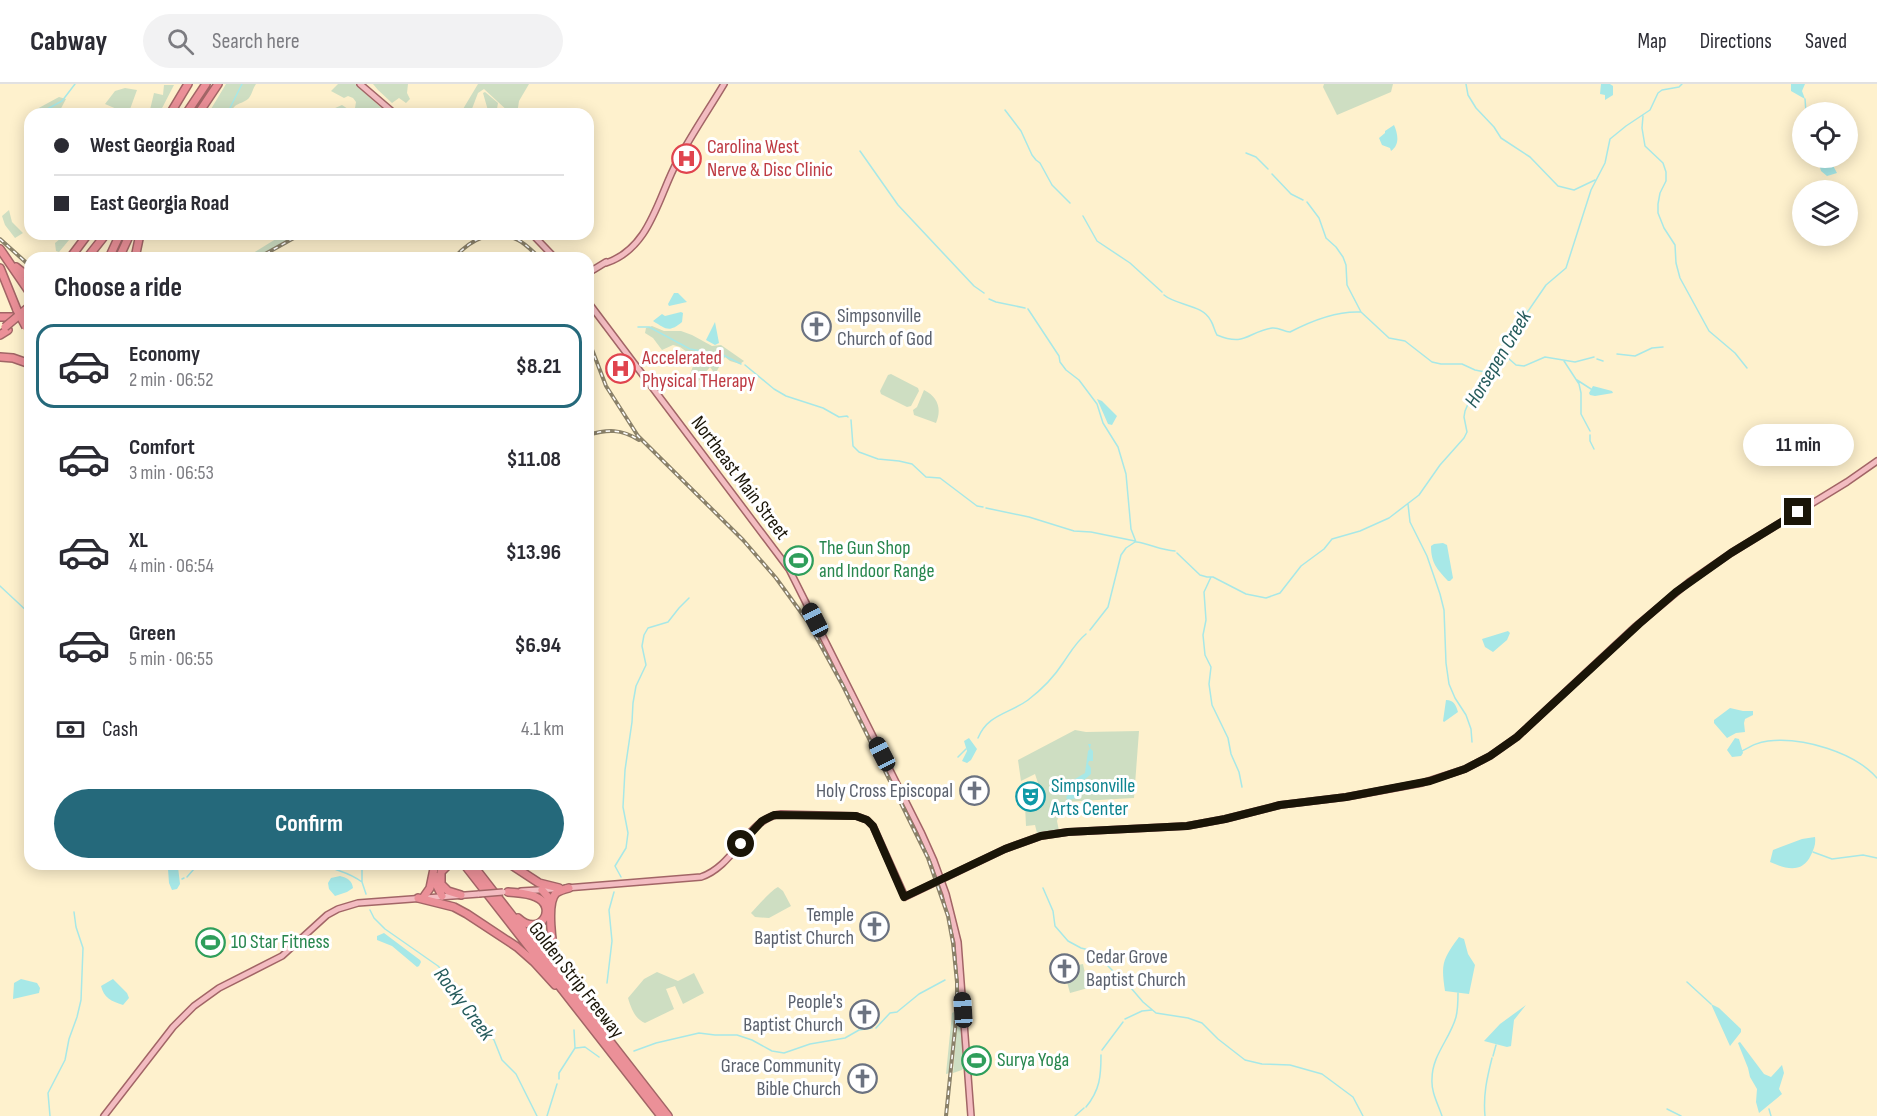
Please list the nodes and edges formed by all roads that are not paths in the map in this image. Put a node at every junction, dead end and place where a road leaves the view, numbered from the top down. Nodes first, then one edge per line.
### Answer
1 (186, 84) edge
2 (206, 84) edge
3 (218, 84) edge
4 (360, 84) edge
5 (724, 84) edge
6 (172, 108) edge
7 (190, 108) edge
8 (202, 108) edge
9 (387, 108) edge
10 (86, 240) edge
11 (538, 240) edge
12 (0, 249) edge
13 (77, 252) edge
14 (549, 252) edge
15 (5, 257) junction
16 (0, 268) edge
17 (594, 270) edge
18 (24, 273) edge
19 (24, 284) edge
20 (594, 310) edge
21 (24, 312) edge
22 (24, 315) edge
23 (0, 317) edge
24 (24, 318) edge
25 (24, 323) edge
26 (3, 331) edge
27 (0, 358) edge
28 (24, 362) edge
29 (1877, 461) edge
30 (434, 870) edge
31 (435, 870) edge
32 (443, 870) edge
33 (466, 870) edge
34 (468, 870) edge
35 (477, 870) edge
36 (519, 870) edge
37 (472, 875) junction
38 (941, 879) junction
39 (559, 888) junction
40 (569, 888) junction
41 (542, 890) junction
42 (505, 892) junction
43 (462, 895) junction
44 (442, 896) junction
45 (420, 898) junction
46 (502, 903) junction
47 (551, 907) junction
48 (585, 1014) junction
49 (104, 1116) edge
50 (661, 1116) edge
51 (668, 1116) edge
52 (971, 1116) edge

1 - 6 highway
2 - 7 highway
3 - 8 highway
4 - 9 main road
5 - 17 main road
10 - 13 highway
11 - 14 main road
12 - 15 highway
15 - 18 highway
15 - 19 highway
16 - 25 highway, bridge
20 - 38 main road, Northeast Main Street
21 - 26 highway, bridge
22 - 26 highway, bridge
23 - 24 highway
27 - 28 highway
29 - 38 main road
30 - 45 highway
31 - 44 highway
32 - 43 highway
33 - 37 highway
34 - 37 highway, Golden Strip Freeway
35 - 46 highway, Golden Strip Freeway
36 - 39 highway
37 - 48 highway, Golden Strip Freeway
38 - 40 main road
38 - 52 main road, Northeast Main Street
39 - 40 main road
39 - 41 main road
40 - 47 highway
41 - 42 main road
41 - 47 highway
42 - 43 main road, bridge
42 - 46 highway
43 - 44 main road
44 - 45 main road
45 - 48 highway
45 - 49 main road
46 - 48 highway, Golden Strip Freeway
47 - 48 highway
48 - 50 highway, Golden Strip Freeway
48 - 51 highway, Golden Strip Freeway

